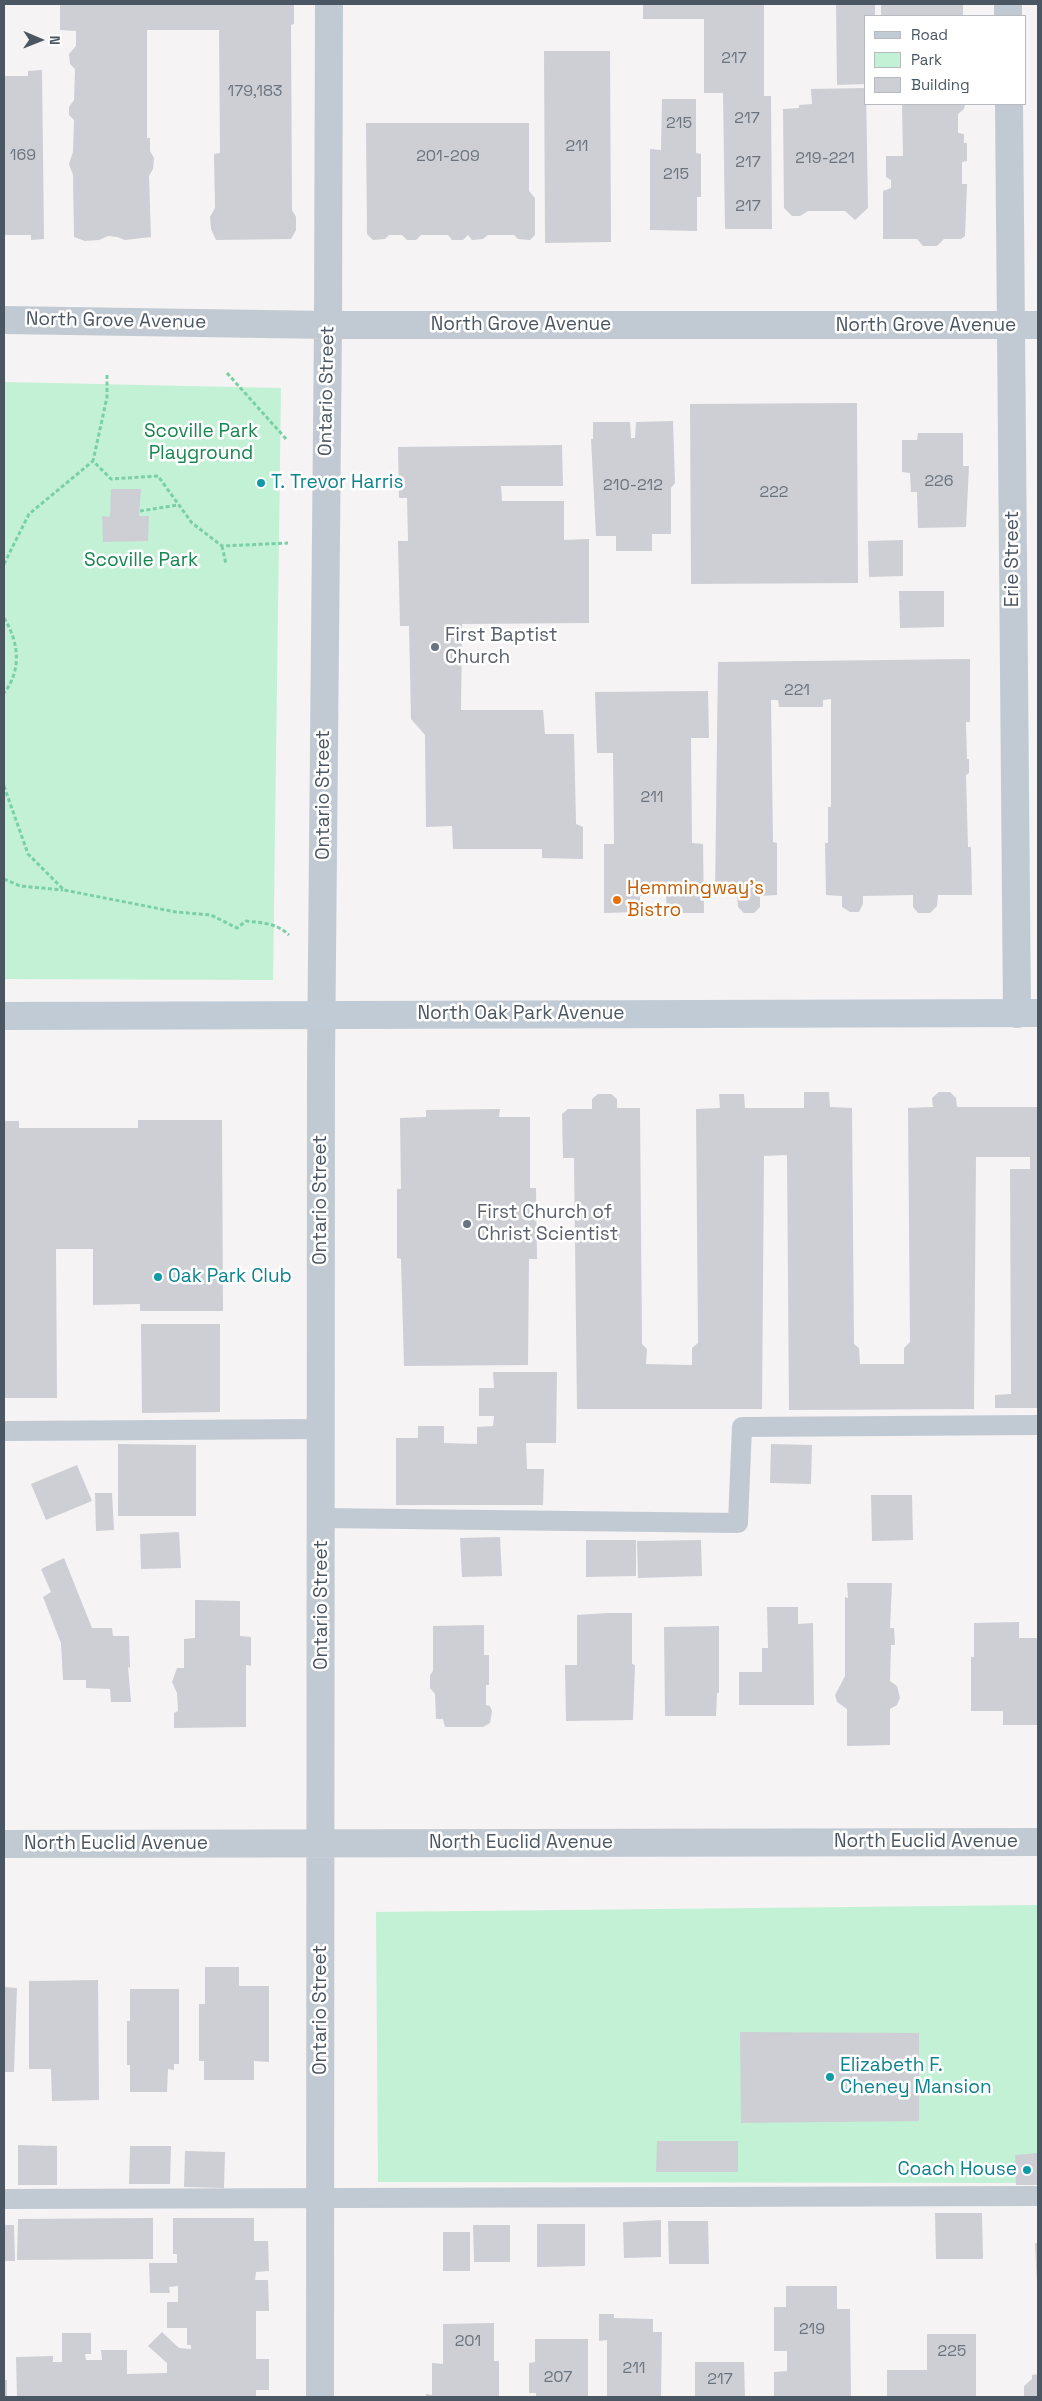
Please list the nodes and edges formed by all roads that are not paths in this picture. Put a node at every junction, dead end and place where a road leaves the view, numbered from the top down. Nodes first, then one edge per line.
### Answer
1 (329, 4) edge
2 (1009, 105) edge
3 (4, 320) edge
4 (328, 325) junction
5 (1011, 326) junction
6 (1038, 326) edge
7 (1028, 1014) edge
8 (321, 1015) junction
9 (4, 1016) edge
10 (1038, 1425) edge
11 (321, 1429) junction
12 (4, 1431) edge
13 (322, 1518) junction
14 (1038, 1842) edge
15 (322, 1843) junction
16 (4, 1844) edge
17 (1038, 2196) edge
18 (321, 2198) junction
19 (4, 2199) edge
20 (320, 2397) edge

1 - 4 street, Ontario Street
2 - 5 street, Erie Street
3 - 4 street, North Grove Avenue
4 - 5 street, North Grove Avenue
4 - 8 street, Ontario Street
5 - 6 street, North Grove Avenue
5 - 7 street, Erie Street
7 - 8 street, North Oak Park Avenue
8 - 9 street, North Oak Park Avenue
8 - 11 street, Ontario Street
10 - 13 lane
11 - 12 lane
11 - 13 street, Ontario Street
13 - 15 street, Ontario Street
14 - 15 street, North Euclid Avenue
15 - 16 street, North Euclid Avenue
15 - 18 street, Ontario Street
17 - 18 lane
18 - 19 lane
18 - 20 street, Ontario Street

